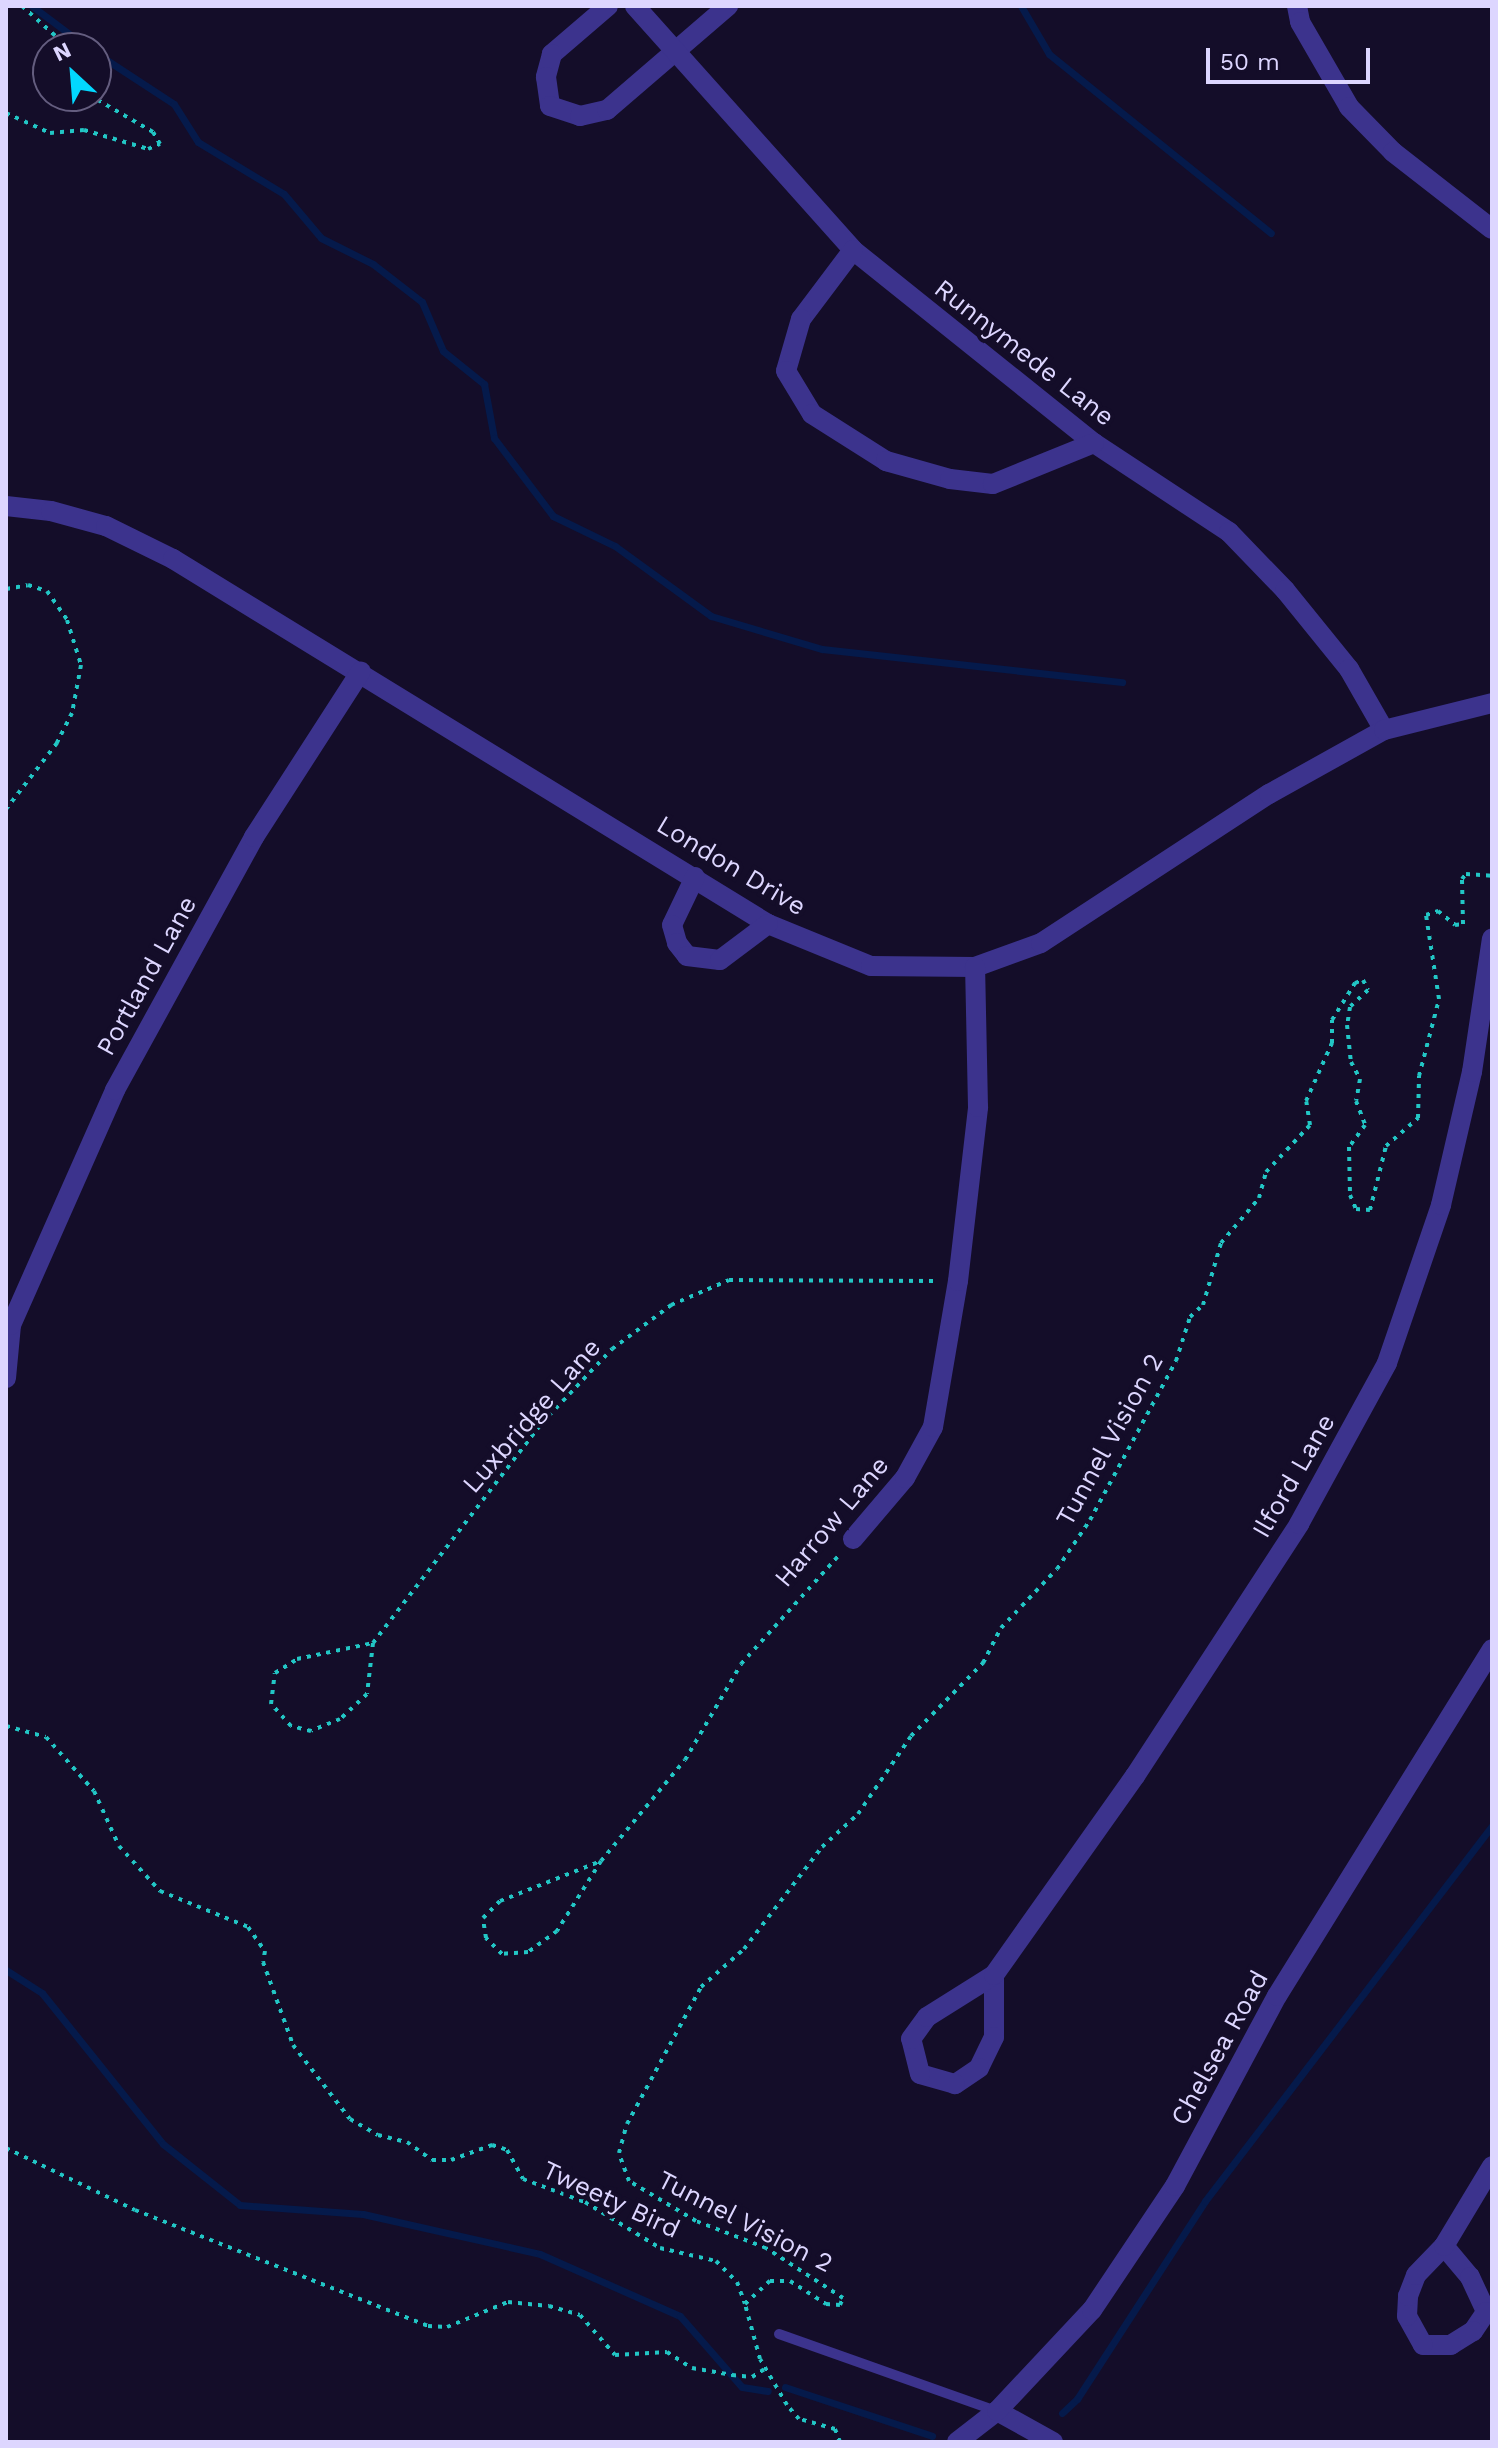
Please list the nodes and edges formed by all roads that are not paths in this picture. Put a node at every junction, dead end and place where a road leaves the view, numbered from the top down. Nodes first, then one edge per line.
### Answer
1 (608, 6) edge
2 (635, 6) edge
3 (728, 6) edge
4 (1297, 6) edge
5 (676, 53) junction
6 (1492, 229) edge
7 (853, 250) junction
8 (1094, 443) junction
9 (6, 506) edge
10 (361, 671) junction
11 (1492, 703) edge
12 (1384, 730) junction
13 (695, 877) junction
14 (768, 924) junction
15 (1492, 938) edge
16 (975, 967) junction
17 (8, 1326) edge
18 (6, 1378) edge
19 (853, 1539) road end
20 (1492, 1649) edge
21 (994, 1975) junction
22 (1492, 2166) edge
23 (1444, 2246) junction
24 (779, 2334) dead end
25 (997, 2411) junction
26 (957, 2442) edge
27 (1053, 2442) edge

1 - 5 street
2 - 5 street, Runnymede Lane
3 - 5 street
4 - 6 street
5 - 7 street, Runnymede Lane
7 - 8 street, Runnymede Lane
7 - 8 street
8 - 12 street, Runnymede Lane
9 - 10 street, London Drive
10 - 13 street, London Drive
10 - 17 street, Portland Lane
11 - 12 street, London Drive
12 - 16 street, London Drive
13 - 14 street, London Drive
13 - 14 street
14 - 16 street, London Drive
15 - 21 street, Ilford Lane
16 - 19 street, Harrow Lane
17 - 18 street, Portland Lane
20 - 25 street, Chelsea Road
21 - 21 street, Ilford Lane
22 - 23 street
23 - 23 street
24 - 25 lane
25 - 26 street, Chelsea Road
25 - 27 street

